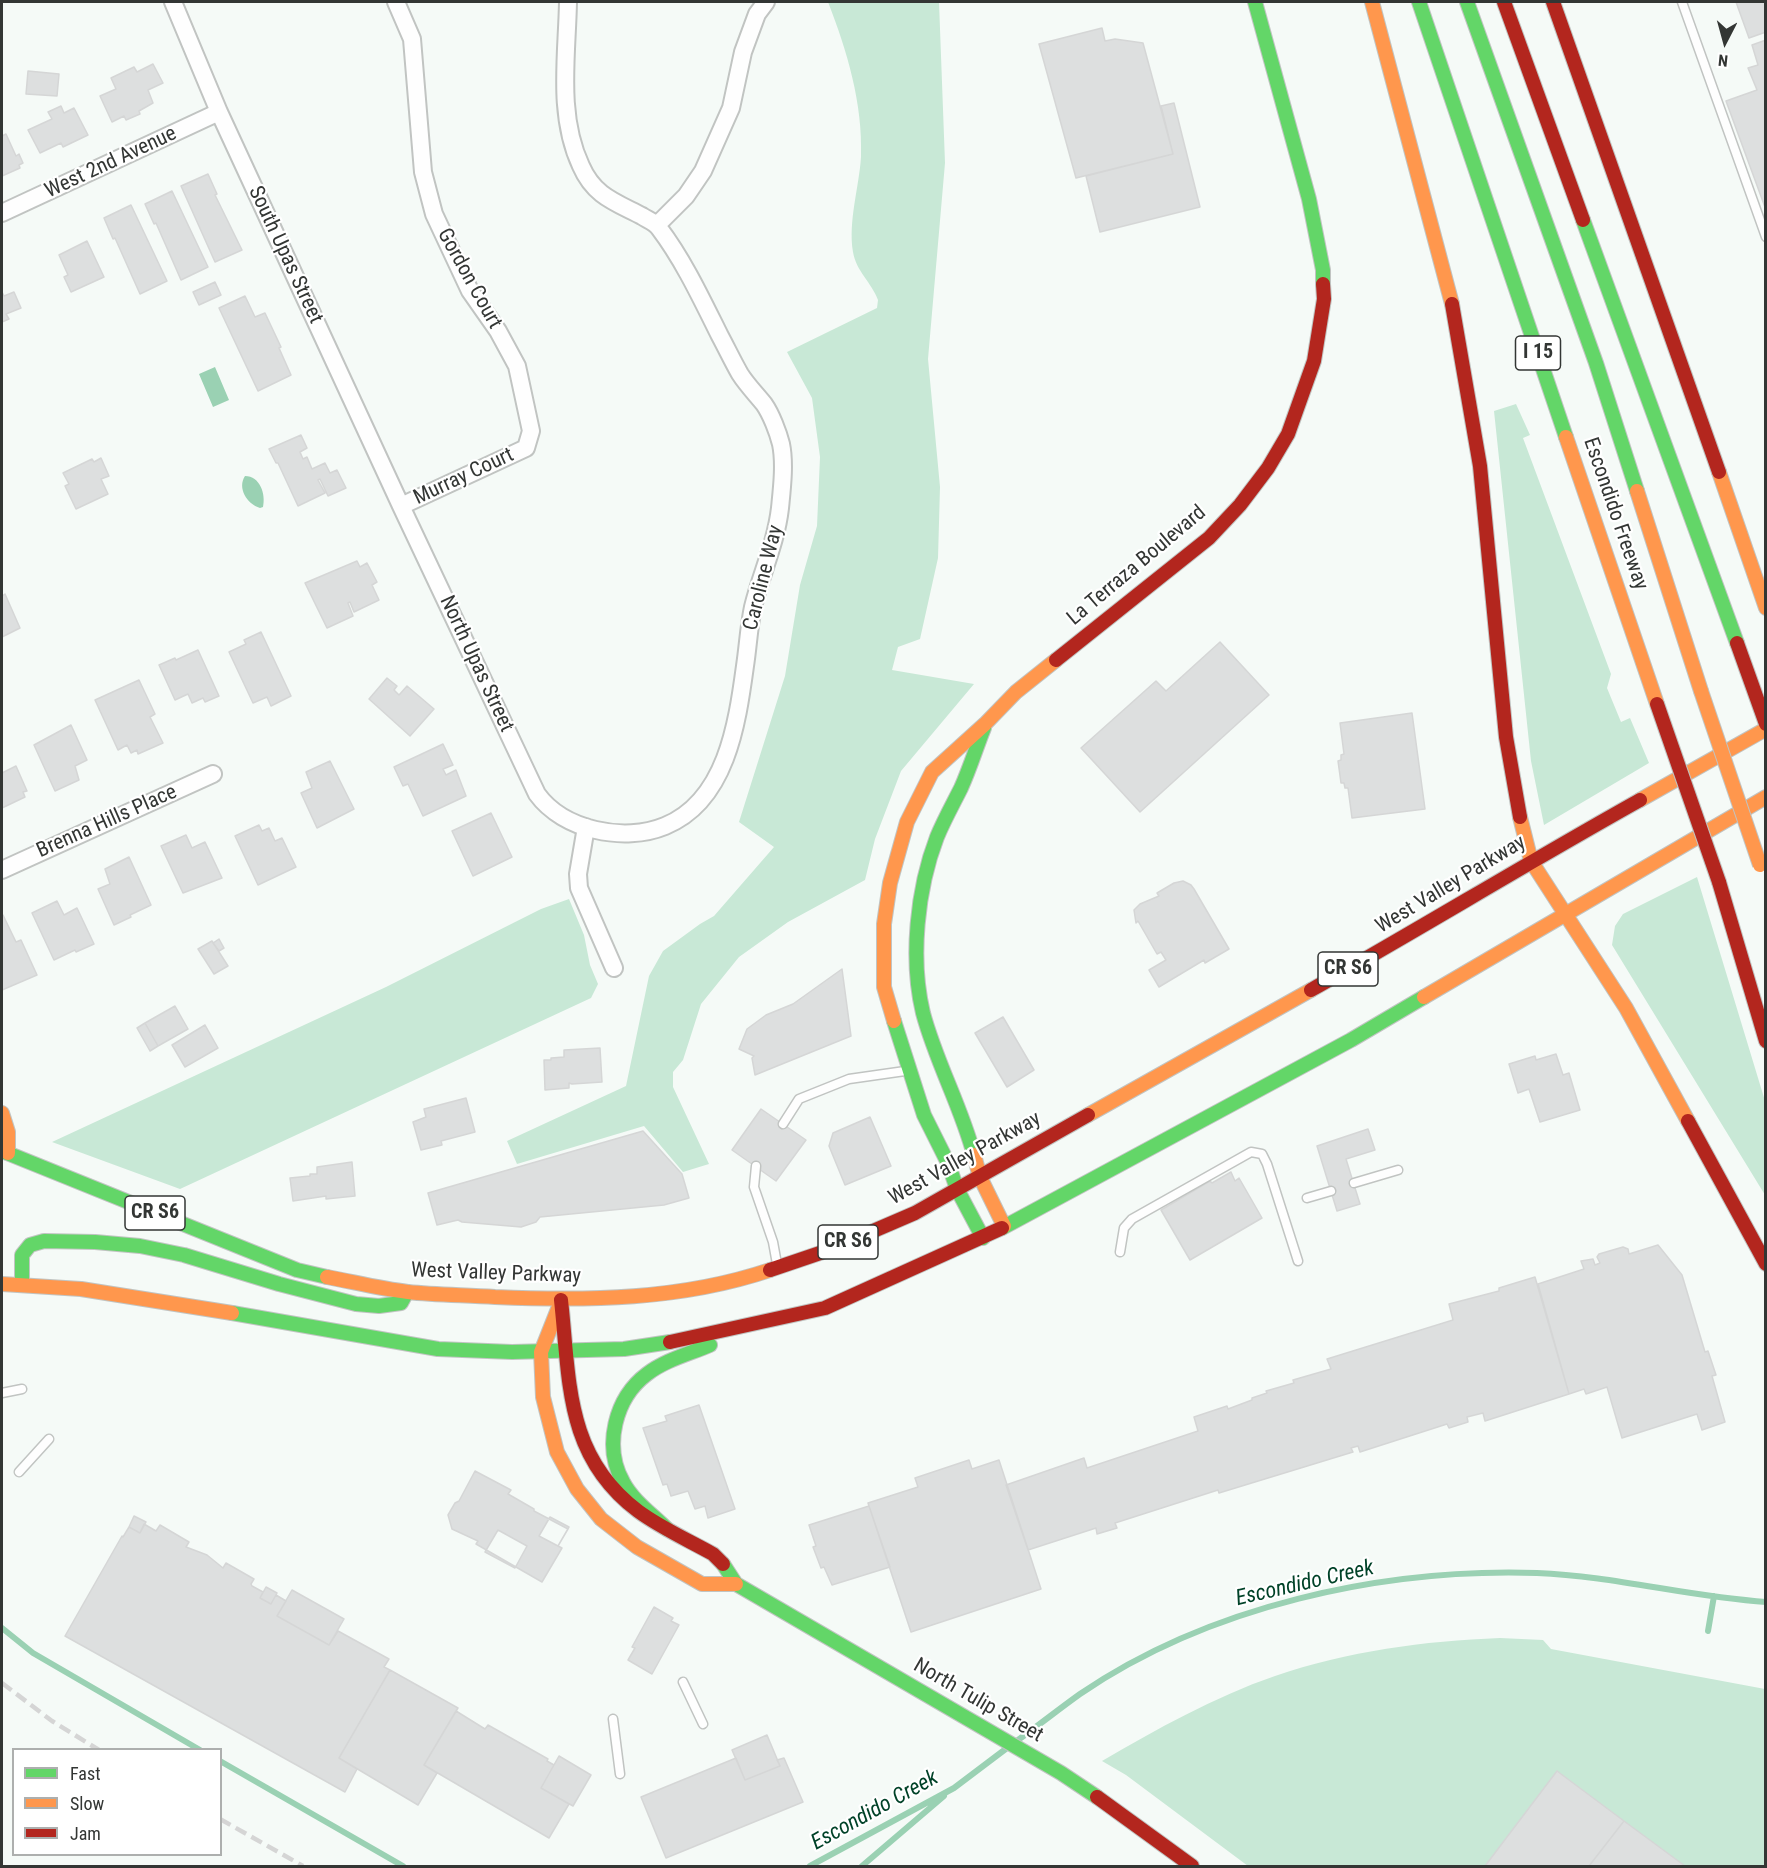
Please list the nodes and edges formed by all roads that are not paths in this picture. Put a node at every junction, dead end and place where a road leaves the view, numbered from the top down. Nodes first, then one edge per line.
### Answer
1 (173, 2) edge
2 (396, 2) edge
3 (568, 2) edge
4 (766, 2) edge
5 (1255, 2) edge
6 (1372, 2) edge
7 (1419, 2) edge
8 (1467, 2) edge
9 (1504, 2) edge
10 (1553, 2) edge
11 (1682, 2) edge
12 (219, 112) junction
13 (2, 213) edge
14 (657, 225) junction
15 (1766, 237) edge
16 (526, 448) joint
17 (401, 506) junction
18 (1739, 531) junction
19 (1766, 565) edge
20 (1766, 608) edge
21 (985, 724) junction
22 (1766, 724) edge
23 (1766, 729) edge
24 (213, 774) dead end
25 (1766, 797) edge
26 (559, 815) joint
27 (586, 827) junction
28 (1531, 861) junction
29 (2, 870) edge
30 (1766, 882) edge
31 (1566, 914) junction
32 (614, 969) dead end
33 (1766, 1041) edge
34 (908, 1070) junction
35 (2, 1113) edge
36 (783, 1124) dead end
37 (5, 1152) edge
38 (756, 1166) dead end
39 (2, 1170) edge
40 (1398, 1170) dead end
41 (980, 1177) junction
42 (1354, 1184) dead end
43 (957, 1189) junction
44 (1331, 1191) dead end
45 (1307, 1198) dead end
46 (1004, 1226) junction
47 (983, 1238) junction
48 (1120, 1252) dead end
49 (1298, 1261) dead end
50 (1766, 1264) edge
51 (777, 1268) junction
52 (2, 1284) edge
53 (22, 1284) junction
54 (407, 1292) junction
55 (561, 1300) junction
56 (752, 1326) junction
57 (567, 1351) junction
58 (541, 1352) junction
59 (22, 1389) dead end
60 (2, 1393) edge
61 (49, 1439) dead end
62 (19, 1472) dead end
63 (667, 1529) junction
64 (736, 1584) junction
65 (683, 1682) dead end
66 (613, 1719) dead end
67 (703, 1724) dead end
68 (620, 1774) dead end
69 (1192, 1866) edge

1 - 12 street, South Upas Street
2 - 16 street, Gordon Court
3 - 14 street
4 - 14 street
5 - 21 main road, La Terraza Boulevard
6 - 28 main road
7 - 33 main road, Escondido Freeway / I 15, bridge
8 - 30 main road, bridge
9 - 22 main road
10 - 18 main road
11 - 15 lane
12 - 13 street, West 2nd Avenue
12 - 17 street, South Upas Street
14 - 27 street, Caroline Way
16 - 17 street, Murray Court
17 - 26 street, North Upas Street
18 - 19 main road
18 - 20 main road
21 - 34 main road, La Terraza Boulevard
21 - 41 main road, La Terraza Boulevard
23 - 28 main road, West Valley Parkway / CR S6
24 - 29 street, Brenna Hills Place
25 - 31 main road, CR S6
26 - 27 street, Caroline Way
27 - 32 street
28 - 31 main road
28 - 41 main road, West Valley Parkway / CR S6
31 - 46 main road, CR S6
31 - 50 main road
34 - 36 lane
34 - 43 main road, La Terraza Boulevard
35 - 37 main road
37 - 39 main road
37 - 54 main road, West Valley Parkway / CR S6
38 - 51 lane
40 - 42 lane
41 - 43 main road, West Valley Parkway / CR S6
41 - 46 main road, La Terraza Boulevard
43 - 47 main road, La Terraza Boulevard
43 - 51 main road, West Valley Parkway / CR S6
44 - 45 lane
46 - 47 main road, CR S6
47 - 56 main road, CR S6
48 - 49 lane
51 - 55 main road, West Valley Parkway / CR S6
52 - 53 main road, CR S6
53 - 54 main road
53 - 58 main road, CR S6
54 - 55 main road, West Valley Parkway / CR S6
55 - 57 main road, North Tulip Street
55 - 58 main road
56 - 57 main road, CR S6
56 - 63 main road
57 - 58 main road, CR S6
57 - 63 main road, North Tulip Street
58 - 64 main road
59 - 60 lane
61 - 62 lane
63 - 64 main road, North Tulip Street
64 - 69 main road, North Tulip Street
65 - 67 lane
66 - 68 lane

